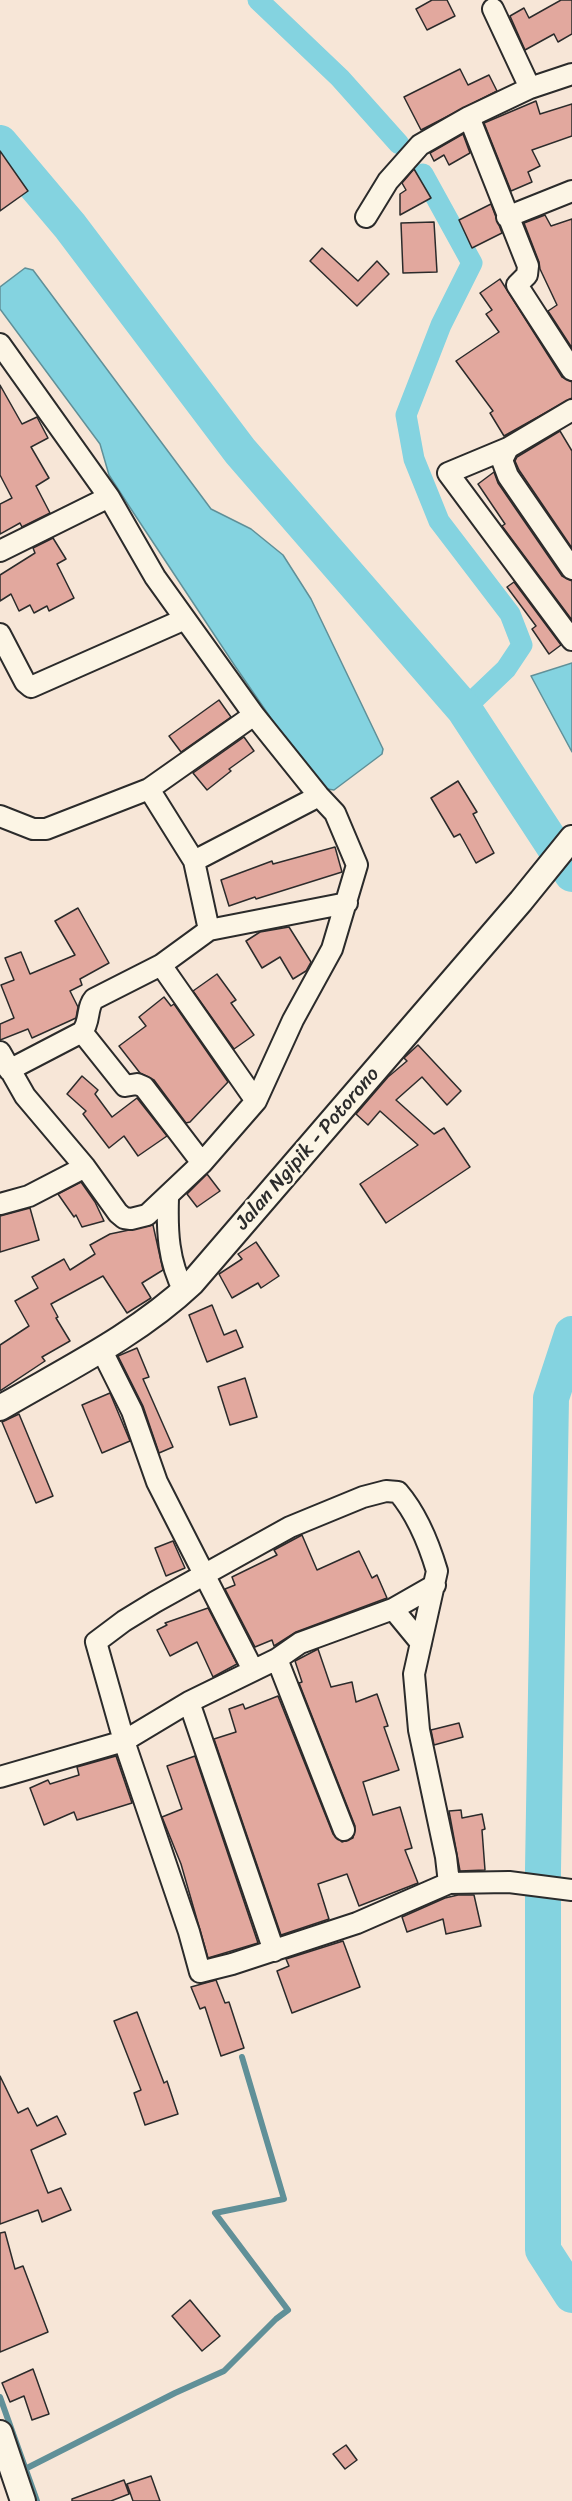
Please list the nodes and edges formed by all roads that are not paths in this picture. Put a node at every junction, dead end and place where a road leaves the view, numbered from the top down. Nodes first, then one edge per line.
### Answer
1 (493, 9) dead end
2 (572, 74) edge
3 (530, 88) junction
4 (469, 117) junction
5 (572, 191) edge
6 (366, 217) dead end
7 (507, 217) junction
8 (0, 344) edge
9 (572, 370) edge
10 (572, 410) edge
11 (508, 448) junction
12 (109, 497) junction
13 (0, 551) edge
14 (572, 569) edge
15 (185, 619) junction
16 (0, 634) edge
17 (572, 640) edge
18 (254, 715) junction
19 (149, 789) junction
20 (319, 796) junction
21 (0, 816) edge
22 (572, 838) edge
23 (194, 861) junction
24 (347, 903) junction
25 (209, 930) junction
26 (161, 966) junction
27 (82, 1032) junction
28 (0, 1052) edge
29 (9, 1070) junction
30 (256, 1101) junction
31 (201, 1163) junction
32 (85, 1167) junction
33 (168, 1198) junction
34 (0, 1204) edge
35 (184, 1292) junction
36 (101, 1349) junction
37 (0, 1408) edge
38 (203, 1575) junction
39 (435, 1585) junction
40 (393, 1609) junction
41 (421, 1642) junction
42 (278, 1659) junction
43 (253, 1670) junction
44 (189, 1702) junction
45 (124, 1741) junction
46 (0, 1777) edge
47 (344, 1830) dead end
48 (449, 1883) junction
49 (566, 1889) edge
50 (274, 1951) junction
51 (0, 2433) edge
52 (23, 2501) edge

1 - 3 street
2 - 3 street
3 - 4 street
4 - 6 street
4 - 7 street
5 - 7 street
7 - 9 street
8 - 12 street
10 - 11 street
11 - 14 street
11 - 17 street
12 - 13 street
12 - 15 street
15 - 16 street
15 - 18 street
18 - 19 street
18 - 20 street
19 - 21 street
19 - 23 street
20 - 23 street
20 - 24 street
22 - 35 street, Jalan Ngipik - Potorono
23 - 25 street
24 - 25 street
24 - 30 street
25 - 26 street
26 - 27 street
26 - 30 street
27 - 29 street
27 - 31 street
28 - 29 street
29 - 32 street
30 - 31 street
31 - 33 street
32 - 33 street
32 - 34 street
33 - 35 street
35 - 36 street, Jalan Ngipik - Potorono
36 - 37 street, Jalan Ngipik - Potorono
36 - 38 street
38 - 39 street
38 - 43 street
38 - 45 street
39 - 40 street
39 - 41 street
40 - 41 street
40 - 42 street
41 - 48 street
42 - 43 street
42 - 47 street
43 - 44 street
44 - 45 street
44 - 50 street
45 - 46 street
45 - 50 street
48 - 49 street
48 - 50 street
51 - 52 street

